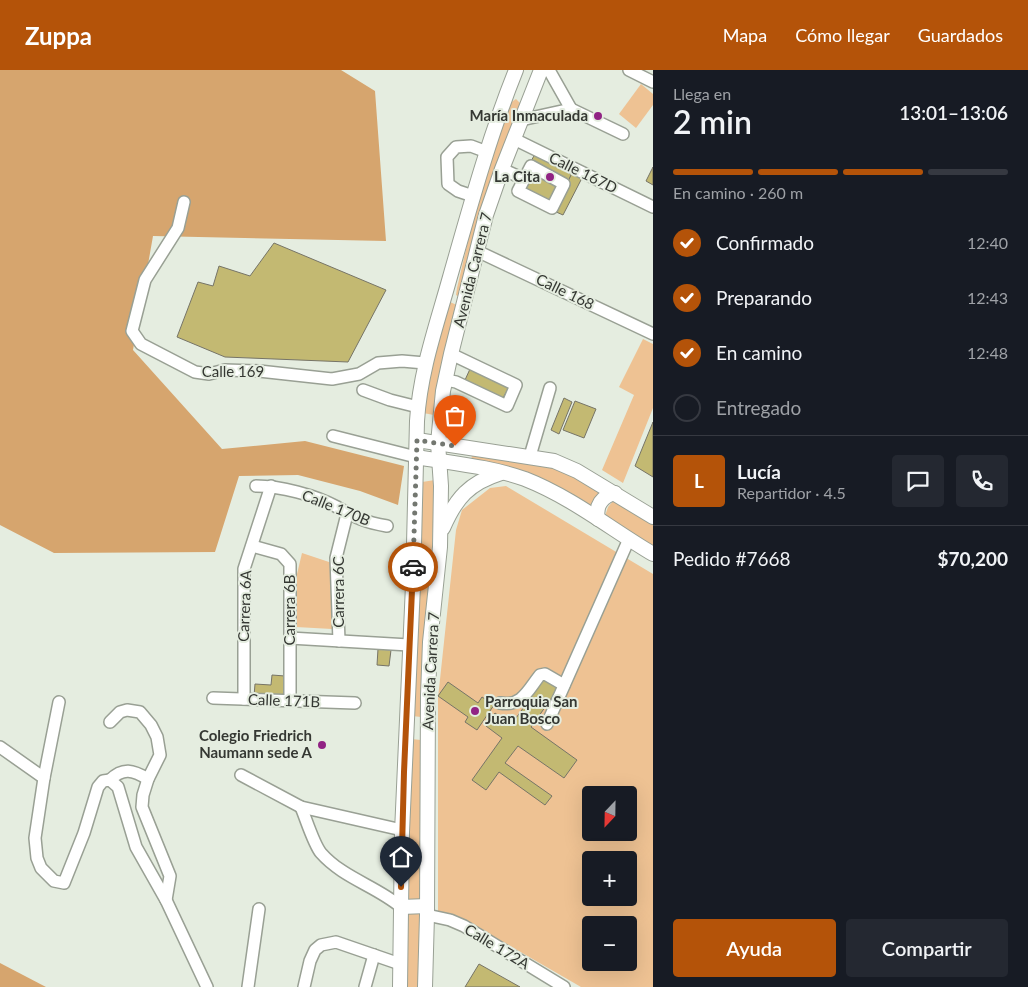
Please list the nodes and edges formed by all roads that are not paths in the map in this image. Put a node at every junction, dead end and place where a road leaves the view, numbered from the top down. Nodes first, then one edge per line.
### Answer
1 (516, 70) edge
2 (541, 70) edge
3 (549, 70) edge
4 (629, 70) edge
5 (653, 82) edge
6 (510, 84) junction
7 (532, 94) junction
8 (571, 109) junction
9 (521, 120) junction
10 (624, 134) dead end
11 (514, 139) junction
12 (487, 152) junction
13 (502, 169) junction
14 (524, 179) dead end
15 (473, 196) junction
16 (184, 202) dead end
17 (653, 207) edge
18 (478, 251) junction
19 (447, 289) junction
20 (466, 298) junction
21 (653, 334) edge
22 (451, 354) junction
23 (425, 363) junction
24 (446, 380) junction
25 (550, 388) dead end
26 (363, 390) dead end
27 (418, 407) junction
28 (333, 436) dead end
29 (417, 440) junction
30 (438, 443) junction
31 (530, 456) junction
32 (416, 457) junction
33 (439, 461) junction
34 (501, 472) junction
35 (256, 486) dead end
36 (271, 486) junction
37 (615, 493) junction
38 (347, 514) junction
39 (653, 517) edge
40 (598, 520) junction
41 (387, 526) dead end
42 (440, 535) junction
43 (629, 539) junction
44 (252, 546) junction
45 (653, 554) edge
46 (290, 638) junction
47 (339, 641) junction
48 (409, 645) junction
49 (564, 685) junction
50 (213, 698) dead end
51 (244, 699) junction
52 (290, 701) junction
53 (59, 702) dead end
54 (500, 703) dead end
55 (355, 704) dead end
56 (110, 722) dead end
57 (547, 724) dead end
58 (406, 727) junction
59 (427, 727) junction
60 (0, 747) edge
61 (241, 775) dead end
62 (44, 778) junction
63 (148, 779) junction
64 (110, 780) junction
65 (301, 808) junction
66 (402, 830) junction
67 (166, 900) junction
68 (401, 907) junction
69 (259, 909) dead end
70 (427, 911) junction
71 (374, 955) junction
72 (400, 964) junction
73 (207, 987) edge
74 (248, 987) edge
75 (304, 987) edge
76 (365, 987) edge
77 (400, 987) edge
78 (425, 987) edge
79 (564, 987) edge

1 - 6 main road, Avenida Carrera 7
2 - 7 main road, Avenida Carrera 7
3 - 8 street
4 - 5 street
6 - 7 main road
6 - 12 main road, Avenida Carrera 7
7 - 9 main road, Avenida Carrera 7
8 - 9 street
8 - 10 street
9 - 11 main road, Avenida Carrera 7
11 - 13 main road, Avenida Carrera 7
11 - 17 street, Calle 167D
12 - 15 main road, Avenida Carrera 7
12 - 15 street
13 - 14 street
13 - 18 main road, Avenida Carrera 7
15 - 19 main road, Avenida Carrera 7
16 - 23 street, Calle 169
18 - 20 main road, Avenida Carrera 7
18 - 21 street, Calle 168
19 - 20 main road
19 - 23 main road, Avenida Carrera 7
20 - 22 main road, Avenida Carrera 7
22 - 24 main road, Avenida Carrera 7
22 - 24 street
23 - 27 main road, Avenida Carrera 7
24 - 30 main road, Avenida Carrera 7
25 - 31 street
26 - 27 street
27 - 29 main road, Avenida Carrera 7
28 - 32 street
29 - 30 main road
29 - 32 main road, Avenida Carrera 7
30 - 31 main road
30 - 33 main road, Avenida Carrera 7
31 - 37 main road
32 - 33 main road
32 - 48 main road, Avenida Carrera 7
33 - 34 main road
33 - 42 main road, Avenida Carrera 7
34 - 40 main road
34 - 42 main road
35 - 36 street, Calle 170B
36 - 38 street, Calle 170B
36 - 44 street, Carrera 6A
37 - 39 main road
37 - 40 main road
38 - 41 street, Calle 170B
38 - 47 street, Carrera 6C
40 - 43 main road
42 - 59 main road, Avenida Carrera 7
43 - 45 main road
43 - 49 street
44 - 46 street, Carrera 6B
44 - 51 street, Carrera 6A
46 - 47 street
46 - 52 street, Carrera 6B
47 - 48 street
48 - 58 main road, Avenida Carrera 7
49 - 54 street
49 - 57 street
50 - 51 street, Calle 171B
51 - 52 street, Calle 171B
52 - 55 street, Calle 171B
53 - 62 street
56 - 63 street
58 - 59 main road
58 - 66 main road, Avenida Carrera 7
59 - 70 main road, Avenida Carrera 7
60 - 62 street
61 - 65 street
62 - 64 street
63 - 64 street
63 - 67 street
64 - 67 street
65 - 66 street
65 - 68 street
66 - 68 main road, Avenida Carrera 7
67 - 73 street
68 - 70 main road
68 - 72 main road, Avenida Carrera 7
69 - 74 street
70 - 78 main road, Avenida Carrera 7
70 - 79 street, Calle 172A
71 - 72 street
71 - 75 street
71 - 76 street
72 - 77 main road, Avenida Carrera 7

